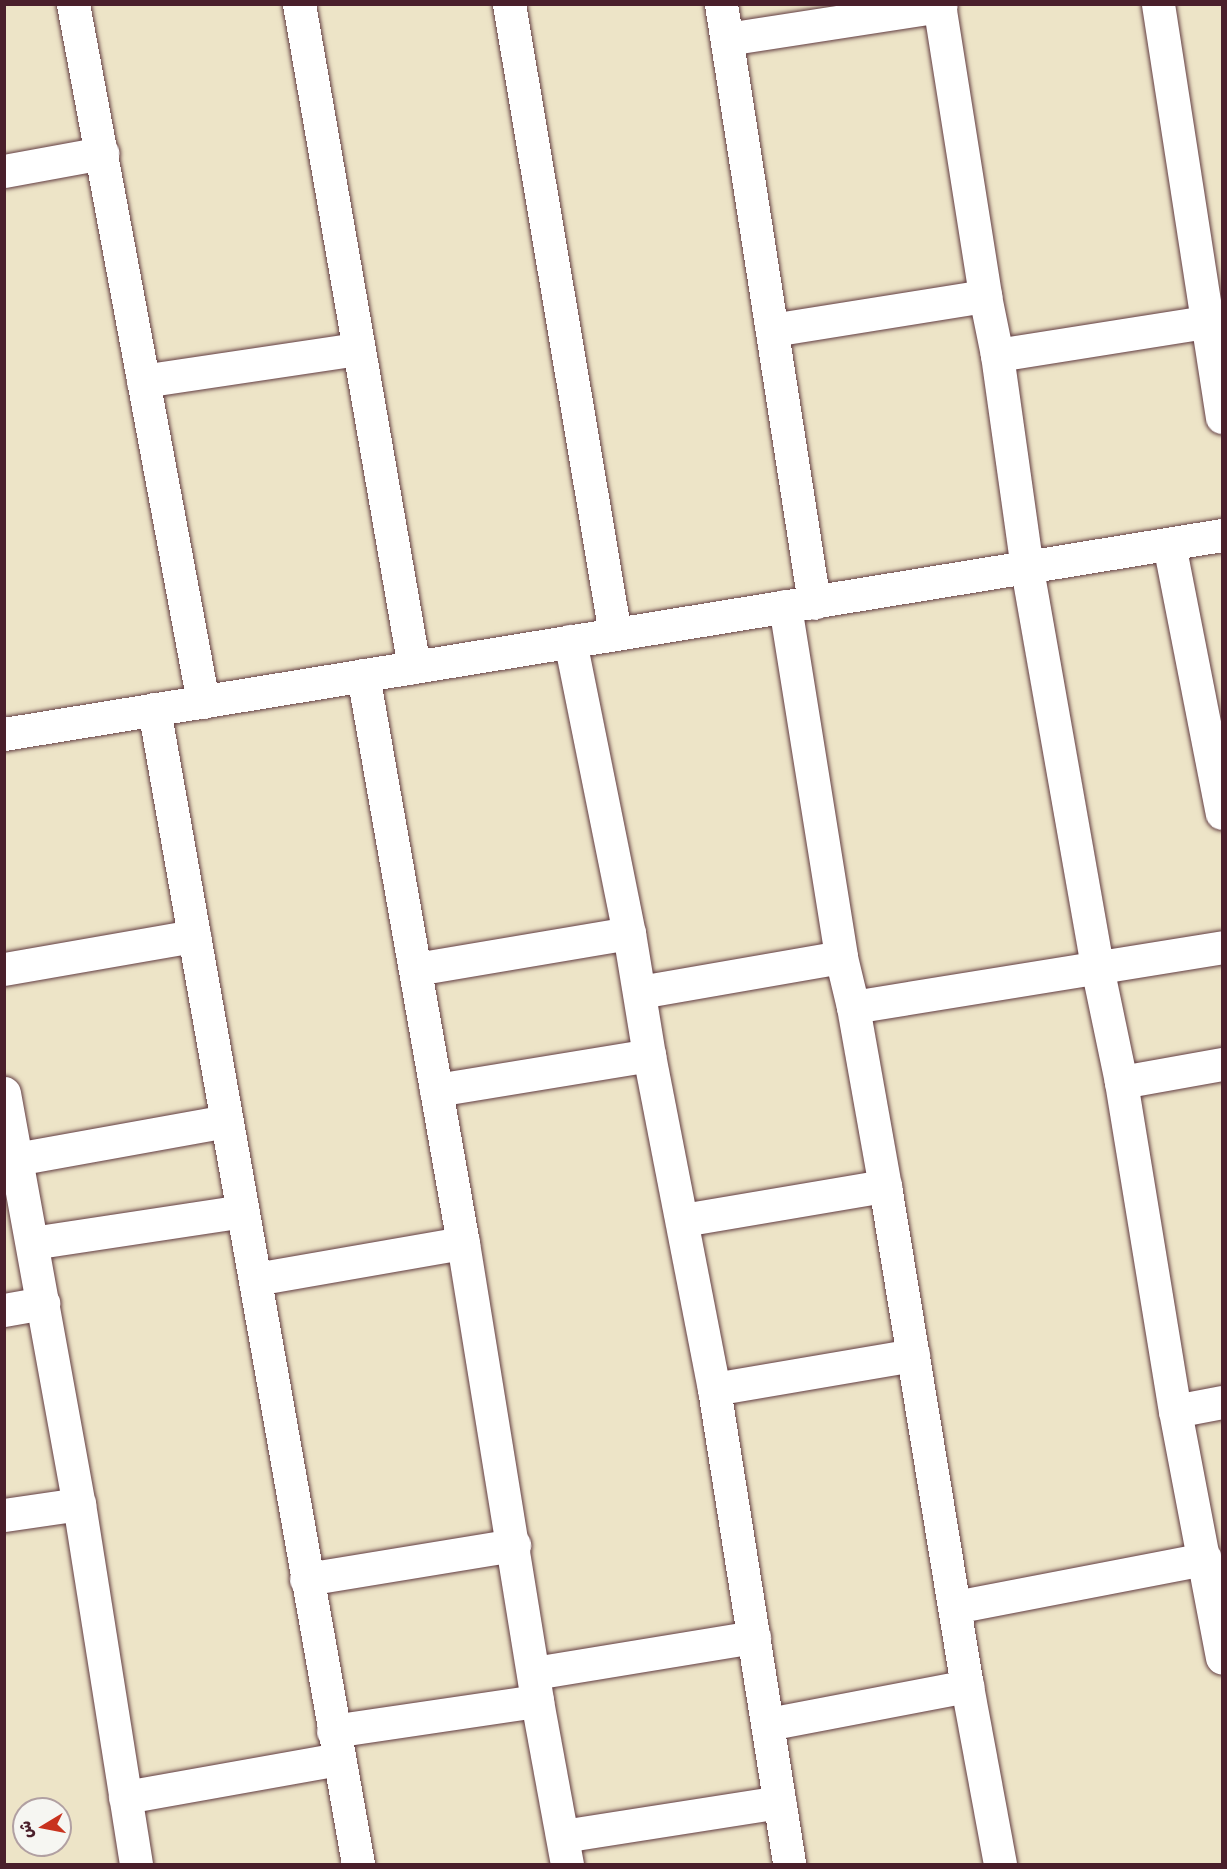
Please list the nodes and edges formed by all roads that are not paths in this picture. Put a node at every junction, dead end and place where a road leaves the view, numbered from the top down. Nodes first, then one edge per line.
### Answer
1 (74, 4) edge
2 (299, 4) edge
3 (509, 4) edge
4 (721, 4) edge
5 (1158, 4) edge
6 (940, 5) edge
7 (727, 39) junction
8 (102, 153) junction
9 (4, 171) edge
10 (985, 296) junction
11 (1206, 322) junction
12 (772, 330) junction
13 (357, 348) junction
14 (997, 355) junction
15 (143, 381) junction
16 (1222, 417) edge
17 (1222, 535) edge
18 (1169, 543) junction
19 (1027, 568) junction
20 (799, 605) junction
21 (615, 634) junction
22 (570, 641) junction
23 (414, 667) junction
24 (363, 675) junction
25 (203, 702) junction
26 (154, 709) junction
27 (4, 734) edge
28 (1222, 813) edge
29 (630, 933) junction
30 (194, 936) junction
31 (1222, 947) edge
32 (841, 957) junction
33 (1097, 967) junction
34 (4, 969) edge
35 (416, 969) junction
36 (640, 992) junction
37 (853, 1007) junction
38 (649, 1055) junction
39 (1222, 1064) edge
40 (1121, 1082) junction
41 (436, 1090) junction
42 (4, 1093) edge
43 (227, 1120) junction
44 (16, 1159) junction
45 (885, 1186) junction
46 (243, 1211) junction
47 (683, 1220) junction
48 (32, 1243) junction
49 (463, 1243) junction
50 (256, 1279) junction
51 (43, 1303) junction
52 (4, 1310) edge
53 (913, 1355) junction
54 (714, 1389) junction
55 (1222, 1402) edge
56 (1175, 1411) junction
57 (79, 1504) junction
58 (4, 1515) edge
59 (514, 1545) junction
60 (1205, 1559) junction
61 (306, 1579) junction
62 (955, 1607) junction
63 (754, 1637) junction
64 (1221, 1637) edge
65 (967, 1686) junction
66 (536, 1687) junction
67 (768, 1724) junction
68 (335, 1745) junction
69 (125, 1797) junction
70 (778, 1802) junction
71 (565, 1850) edge
72 (136, 1864) edge
73 (358, 1864) edge
74 (789, 1864) edge
75 (1000, 1864) edge

1 - 8 street
2 - 13 street
3 - 21 street
4 - 7 street
5 - 11 street
6 - 7 street
6 - 10 street
7 - 12 street
8 - 9 street
8 - 15 street
10 - 12 street
10 - 14 street
11 - 14 street
11 - 16 street
12 - 20 street
13 - 15 street
13 - 23 street
14 - 19 street
15 - 25 street
17 - 18 street
18 - 19 street
18 - 28 street
19 - 20 street
19 - 33 street
20 - 21 street
20 - 32 street
21 - 22 street
22 - 23 street
22 - 29 street
23 - 24 street
24 - 25 street
24 - 35 street
25 - 26 street
26 - 27 street
26 - 30 street
29 - 35 street
29 - 36 street
30 - 34 street
30 - 43 street
31 - 33 street
32 - 36 street
32 - 37 street
33 - 37 street
33 - 40 street
35 - 41 street
36 - 38 street
37 - 45 street
38 - 41 street
38 - 47 street
39 - 40 street
40 - 56 street
41 - 49 street
42 - 44 street
43 - 44 street
43 - 46 street
44 - 48 street
45 - 47 street
45 - 53 street
46 - 48 street
46 - 50 street
47 - 54 street
48 - 51 street
49 - 50 street
49 - 59 street
50 - 61 street
51 - 52 street
51 - 57 street
53 - 54 street
53 - 62 street
54 - 63 street
55 - 56 street
56 - 60 street
57 - 58 street
57 - 69 street
59 - 61 street
59 - 66 street
60 - 62 street
60 - 64 street
61 - 68 street
62 - 65 street
63 - 66 street
63 - 67 street
65 - 67 street
65 - 75 street
66 - 68 street
66 - 71 street
67 - 70 street
68 - 69 street
68 - 73 street
69 - 72 street
70 - 71 street
70 - 74 street

